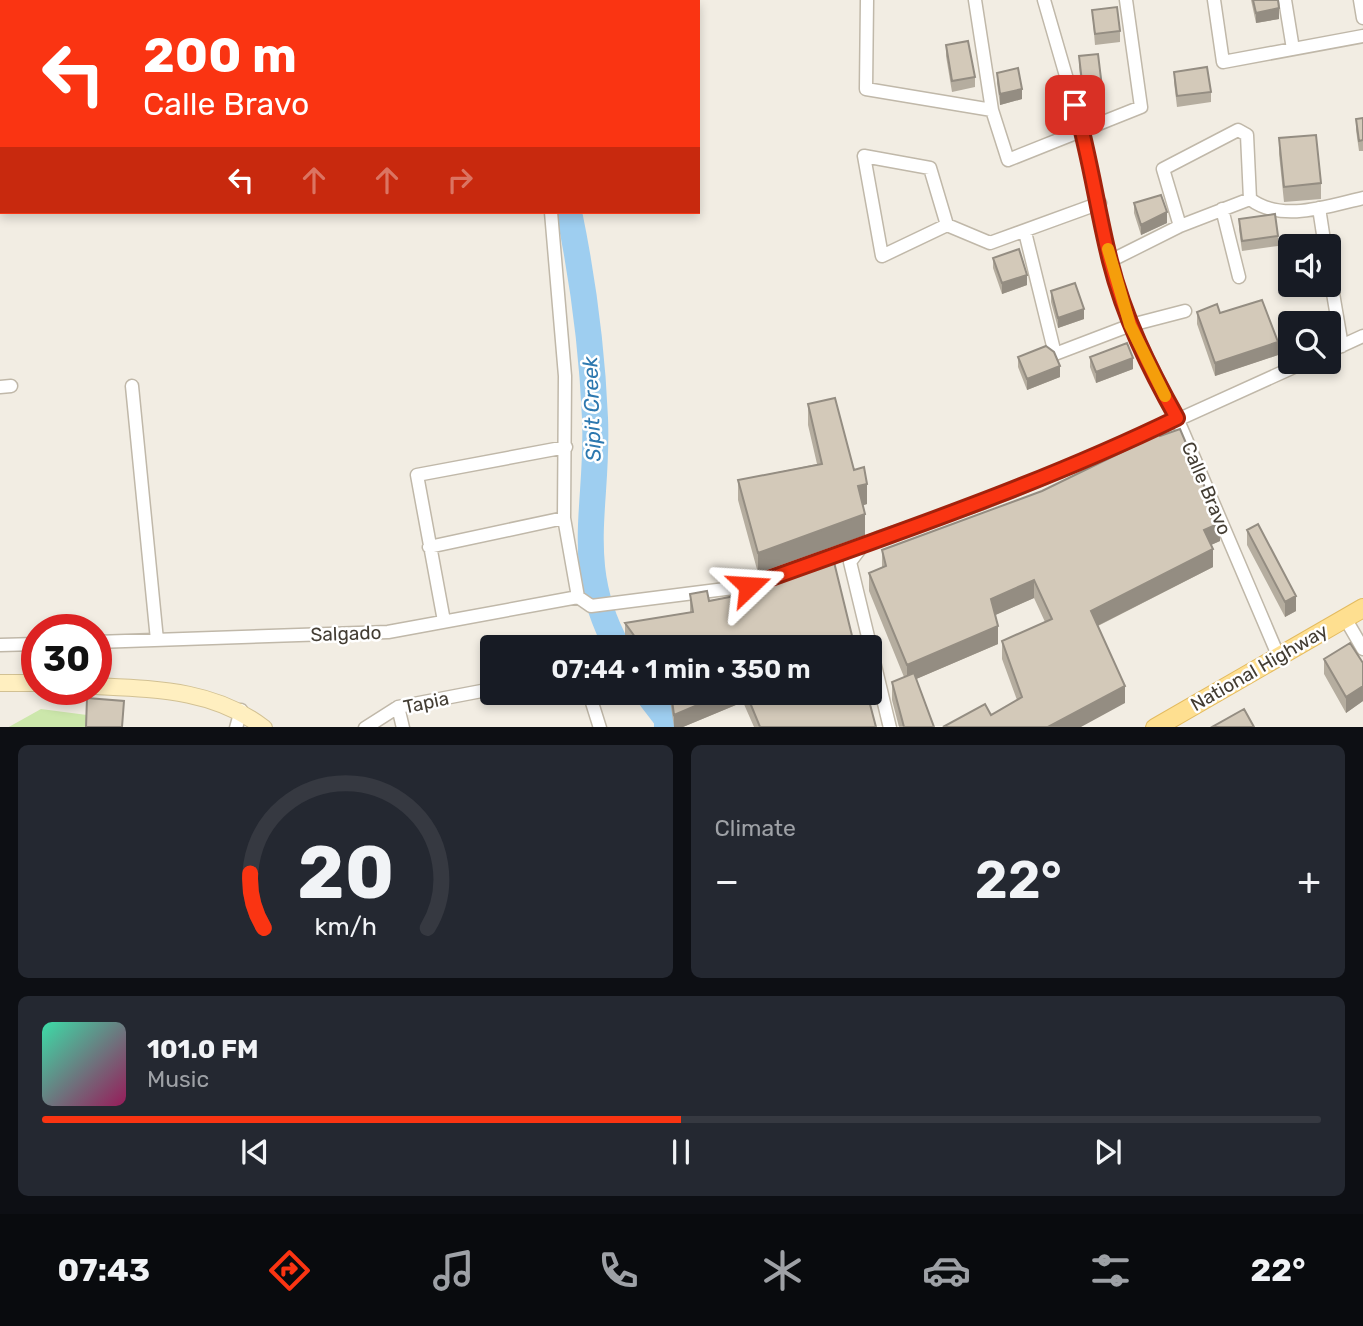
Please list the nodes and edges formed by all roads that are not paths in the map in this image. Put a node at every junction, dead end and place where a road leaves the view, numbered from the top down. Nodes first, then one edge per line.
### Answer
1 (867, 0) edge
2 (975, 0) edge
3 (1044, 0) edge
4 (1126, 0) edge
5 (1214, 0) edge
6 (1285, 0) edge
7 (1360, 0) edge
8 (1363, 18) edge
9 (1363, 36) edge
10 (1293, 49) junction
11 (992, 110) junction
12 (1082, 131) junction
13 (1363, 198) edge
14 (1250, 200) junction
15 (1100, 203) junction
16 (1319, 208) junction
17 (1222, 209) junction
18 (551, 214) edge
19 (947, 225) junction
20 (1180, 226) junction
21 (1025, 232) junction
22 (1323, 234) edge
23 (1110, 261) junction
24 (1239, 277) dead end
25 (1334, 297) edge
26 (1185, 311) dead end
27 (1130, 325) junction
28 (1363, 336) edge
29 (1342, 346) joint
30 (1278, 374) edge
31 (132, 386) dead end
32 (1177, 418) junction
33 (566, 447) junction
34 (564, 517) junction
35 (863, 545) junction
36 (429, 547) junction
37 (578, 597) junction
38 (1363, 607) edge
39 (1345, 618) junction
40 (444, 621) junction
41 (157, 640) junction
42 (112, 641) edge
43 (21, 644) edge
44 (0, 645) edge
45 (1363, 649) edge
46 (1278, 655) junction
47 (0, 683) edge
48 (21, 683) edge
49 (112, 687) edge
50 (480, 691) edge
51 (593, 705) edge
52 (398, 707) junction
53 (241, 710) junction
54 (236, 727) edge
55 (264, 727) edge
56 (365, 727) edge
57 (403, 727) edge
58 (600, 727) edge
59 (890, 727) edge
60 (1155, 727) edge

1 - 11 street
2 - 11 street
3 - 12 street, Calle Bravo
4 - 12 street
5 - 10 street
6 - 10 street
7 - 8 street
9 - 10 street
11 - 12 street
12 - 15 street, Calle Bravo
13 - 16 street
14 - 16 street
14 - 17 street
14 - 20 street
15 - 21 street
15 - 23 street, Calle Bravo
16 - 22 street
17 - 20 street
17 - 24 street
18 - 33 street
19 - 19 street
19 - 21 street
20 - 23 street
21 - 27 street
23 - 27 street, Calle Bravo
25 - 29 street
26 - 27 street
27 - 32 street, Calle Bravo
28 - 29 street
30 - 32 street
31 - 41 street
32 - 35 street
32 - 46 street, Calle Bravo
33 - 34 street
33 - 36 street
34 - 36 street
34 - 37 street
35 - 37 street
35 - 59 street
36 - 40 street
37 - 40 street, Salgado
38 - 39 main road, National Highway
39 - 45 street
39 - 46 main road, National Highway
40 - 41 street, Salgado
41 - 42 street, Salgado
43 - 44 street
46 - 60 main road, National Highway
47 - 48 main road
49 - 53 main road
50 - 52 street, Tapia
51 - 58 street
52 - 56 street, Tapia
52 - 57 street
53 - 54 street
53 - 55 main road

